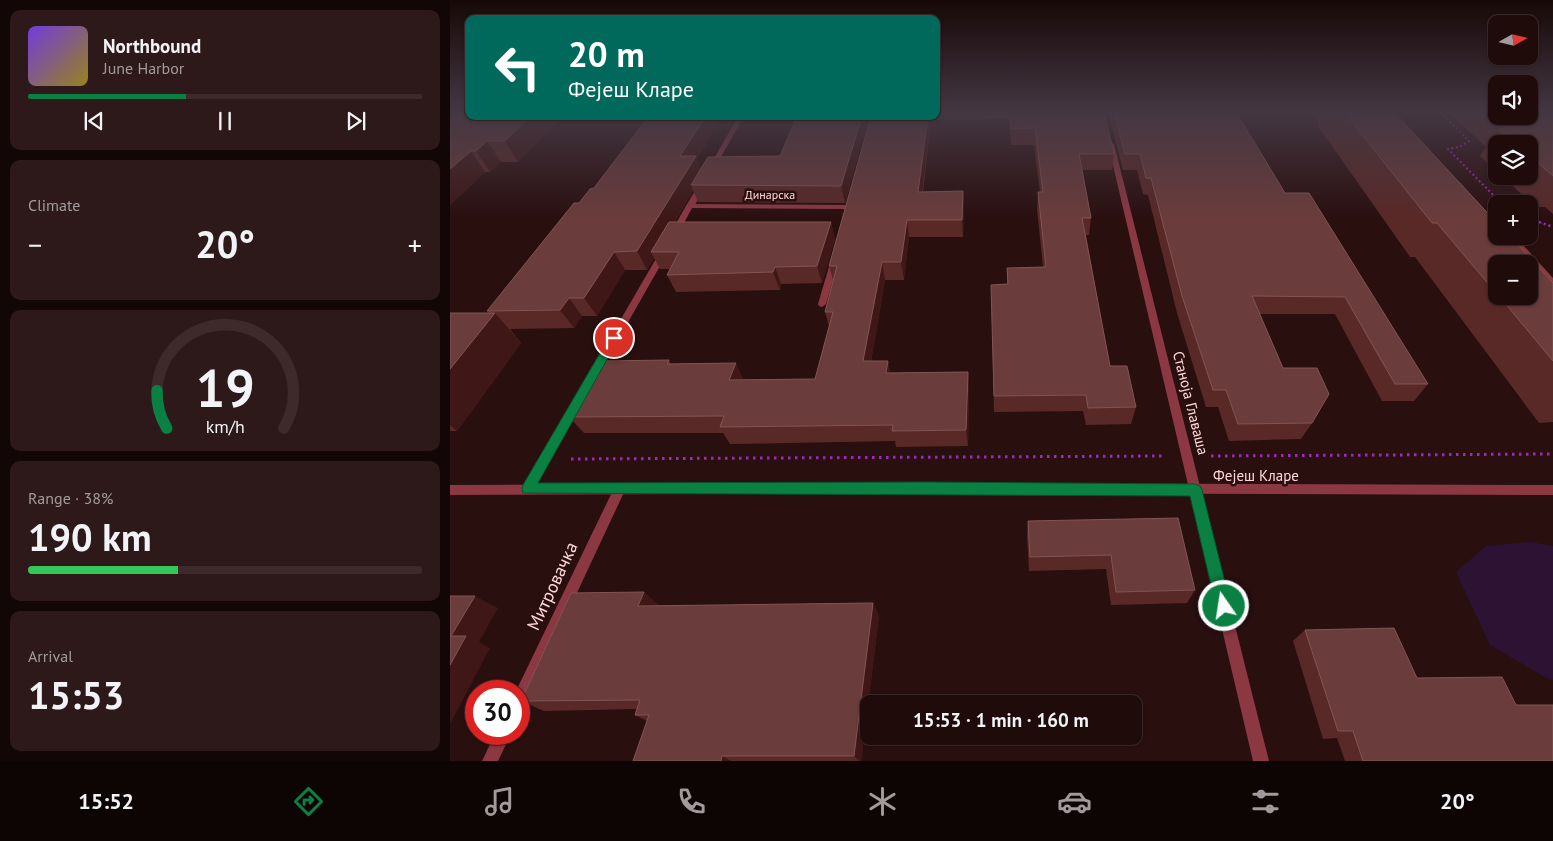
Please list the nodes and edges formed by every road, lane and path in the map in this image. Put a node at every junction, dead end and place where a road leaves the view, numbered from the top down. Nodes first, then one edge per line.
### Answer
1 (723, 148) edge
2 (1112, 148) edge
3 (1460, 148) edge
4 (1493, 195) edge
5 (690, 206) junction
6 (846, 216) edge
7 (1538, 221) edge
8 (1553, 226) edge
9 (673, 235) junction
10 (683, 235) edge
11 (1518, 245) edge
12 (837, 252) edge
13 (1553, 282) edge
14 (822, 304) dead end
15 (590, 382) edge
16 (580, 399) edge
17 (1553, 454) edge
18 (1188, 456) junction
19 (545, 459) junction
20 (620, 488) junction
21 (528, 489) junction
22 (450, 490) edge
23 (1195, 490) junction
24 (1553, 490) edge
25 (529, 680) edge
26 (498, 745) edge
27 (490, 761) edge
28 (1261, 761) edge

1 - 5 street
2 - 18 street, Станоја Главаша
3 - 4 path
5 - 6 street, Динарска
5 - 9 street
7 - 8 path
9 - 10 street
9 - 15 street
11 - 13 street
12 - 14 street
16 - 19 street
17 - 18 path
18 - 19 path
18 - 23 street, Станоја Главаша
19 - 21 street
20 - 21 street, Фејеш Кларе
20 - 23 street, Фејеш Кларе
20 - 25 street, Митровачка
21 - 22 street, Фејеш Кларе
23 - 24 street, Фејеш Кларе
23 - 28 street, Станоја Главаша
26 - 27 street

